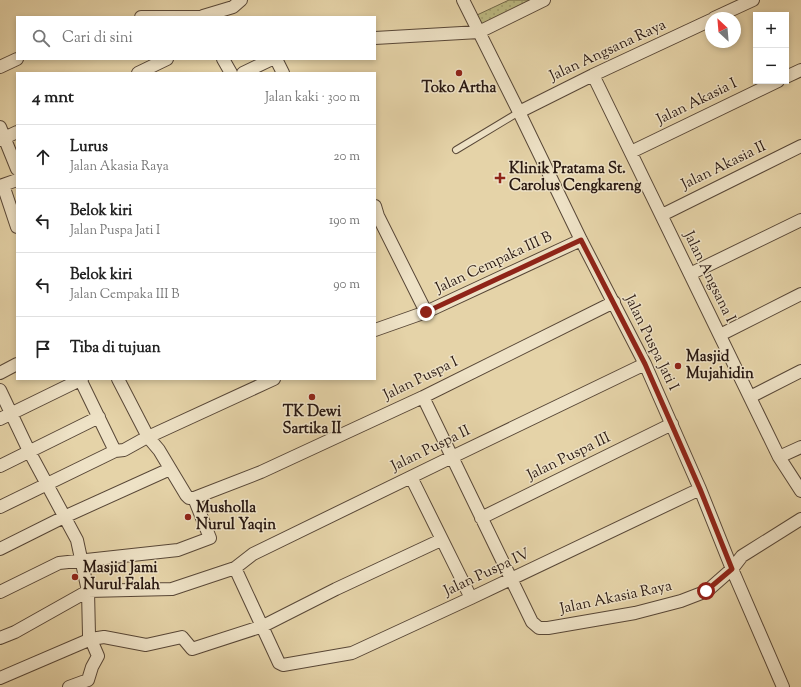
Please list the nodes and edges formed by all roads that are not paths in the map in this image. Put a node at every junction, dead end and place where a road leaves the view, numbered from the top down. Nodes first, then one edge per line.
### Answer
1 (241, 0) edge
2 (462, 0) edge
3 (544, 0) edge
4 (753, 0) edge
5 (727, 12) edge
6 (206, 16) edge
7 (705, 23) edge
8 (479, 32) junction
9 (376, 38) edge
10 (16, 59) edge
11 (165, 60) edge
12 (224, 60) edge
13 (271, 60) edge
14 (276, 60) edge
15 (0, 67) edge
16 (801, 70) edge
17 (140, 72) edge
18 (230, 72) edge
19 (247, 72) edge
20 (282, 72) edge
21 (593, 75) junction
22 (789, 76) edge
23 (772, 84) edge
24 (519, 112) junction
25 (16, 132) edge
26 (2, 135) edge
27 (801, 146) edge
28 (456, 150) dead end
29 (631, 152) junction
30 (16, 167) edge
31 (16, 180) edge
32 (2, 185) edge
33 (376, 209) edge
34 (662, 215) junction
35 (801, 220) edge
36 (16, 225) edge
37 (581, 240) junction
38 (690, 274) junction
39 (801, 294) edge
40 (614, 302) junction
41 (426, 312) junction
42 (376, 330) edge
43 (720, 335) junction
44 (645, 364) junction
45 (16, 365) edge
46 (801, 371) edge
47 (0, 373) edge
48 (79, 380) edge
49 (81, 380) edge
50 (118, 380) edge
51 (272, 380) edge
52 (0, 390) edge
53 (423, 396) junction
54 (750, 397) junction
55 (6, 417) edge
56 (99, 417) junction
57 (672, 424) junction
58 (145, 439) junction
59 (801, 447) edge
60 (115, 450) junction
61 (29, 451) junction
62 (452, 457) junction
63 (779, 457) junction
64 (0, 466) edge
65 (170, 468) junction
66 (411, 477) junction
67 (47, 484) junction
68 (700, 489) junction
69 (801, 491) edge
70 (194, 498) junction
71 (0, 507) edge
72 (64, 517) junction
73 (481, 518) junction
74 (801, 519) edge
75 (441, 540) junction
76 (0, 549) edge
77 (80, 560) junction
78 (235, 568) junction
79 (732, 569) junction
80 (511, 579) junction
81 (88, 591) junction
82 (0, 592) edge
83 (471, 598) junction
84 (263, 626) junction
85 (0, 638) edge
86 (91, 639) junction
87 (0, 678) edge
88 (89, 684) edge
89 (69, 687) edge
90 (783, 687) edge

1 - 6 street
2 - 8 street, Jalan Puspa Jati I
3 - 8 street
4 - 5 street
7 - 21 street, Jalan Angsana Raya
8 - 9 street
8 - 24 street, Jalan Puspa Jati I
10 - 15 street
11 - 17 street
12 - 18 street
13 - 19 street
14 - 20 street
16 - 22 street
21 - 24 street, Jalan Angsana Raya
21 - 29 street, Jalan Angsana I
23 - 29 street, Jalan Akasia I
24 - 28 lane
24 - 37 street, Jalan Puspa Jati I
25 - 26 street
26 - 30 street
27 - 34 street, Jalan Akasia II
29 - 34 street, Jalan Angsana I
31 - 32 street
32 - 36 street
33 - 41 street
34 - 38 street, Jalan Angsana I
35 - 38 street
37 - 40 street, Jalan Puspa Jati I
37 - 41 street, Jalan Cempaka III B
38 - 43 street, Jalan Angsana I
39 - 43 street
40 - 44 street, Jalan Puspa Jati I
40 - 53 street, Jalan Puspa I
41 - 42 street, Jalan Cempaka III B
43 - 54 street, Jalan Angsana I
44 - 57 street, Jalan Puspa Jati I
44 - 62 street, Jalan Puspa II
45 - 47 street
46 - 54 street
48 - 55 street
49 - 56 street
50 - 58 street
51 - 58 street
52 - 55 street
53 - 62 street
53 - 70 street, Jalan Puspa I
54 - 63 street, Jalan Angsana I
55 - 61 street
56 - 60 street
56 - 61 street
57 - 68 street, Jalan Puspa Jati I
57 - 73 street, Jalan Puspa III
58 - 60 street
58 - 65 street
59 - 63 street
60 - 67 street
61 - 64 street
61 - 67 street
62 - 66 street, Jalan Puspa II
62 - 73 street
63 - 69 street, Jalan Angsana I
65 - 70 street
65 - 72 street
66 - 75 street
66 - 78 street, Jalan Puspa II
67 - 71 street
67 - 72 street
68 - 79 street, Jalan Puspa Jati I
68 - 80 street, Jalan Puspa IV
70 - 77 street
72 - 76 street
72 - 77 street
73 - 80 street
74 - 79 street, Jalan Akasia Raya
75 - 83 street
75 - 84 street
77 - 81 street
77 - 82 street
78 - 81 street
78 - 84 street
79 - 80 street, Jalan Akasia Raya
79 - 90 street, Jalan Puspa Jati I
80 - 83 street, Jalan Puspa IV
81 - 85 street
81 - 86 street
83 - 84 street, Jalan Puspa IV
84 - 86 street
86 - 87 street
86 - 88 street
88 - 89 street

